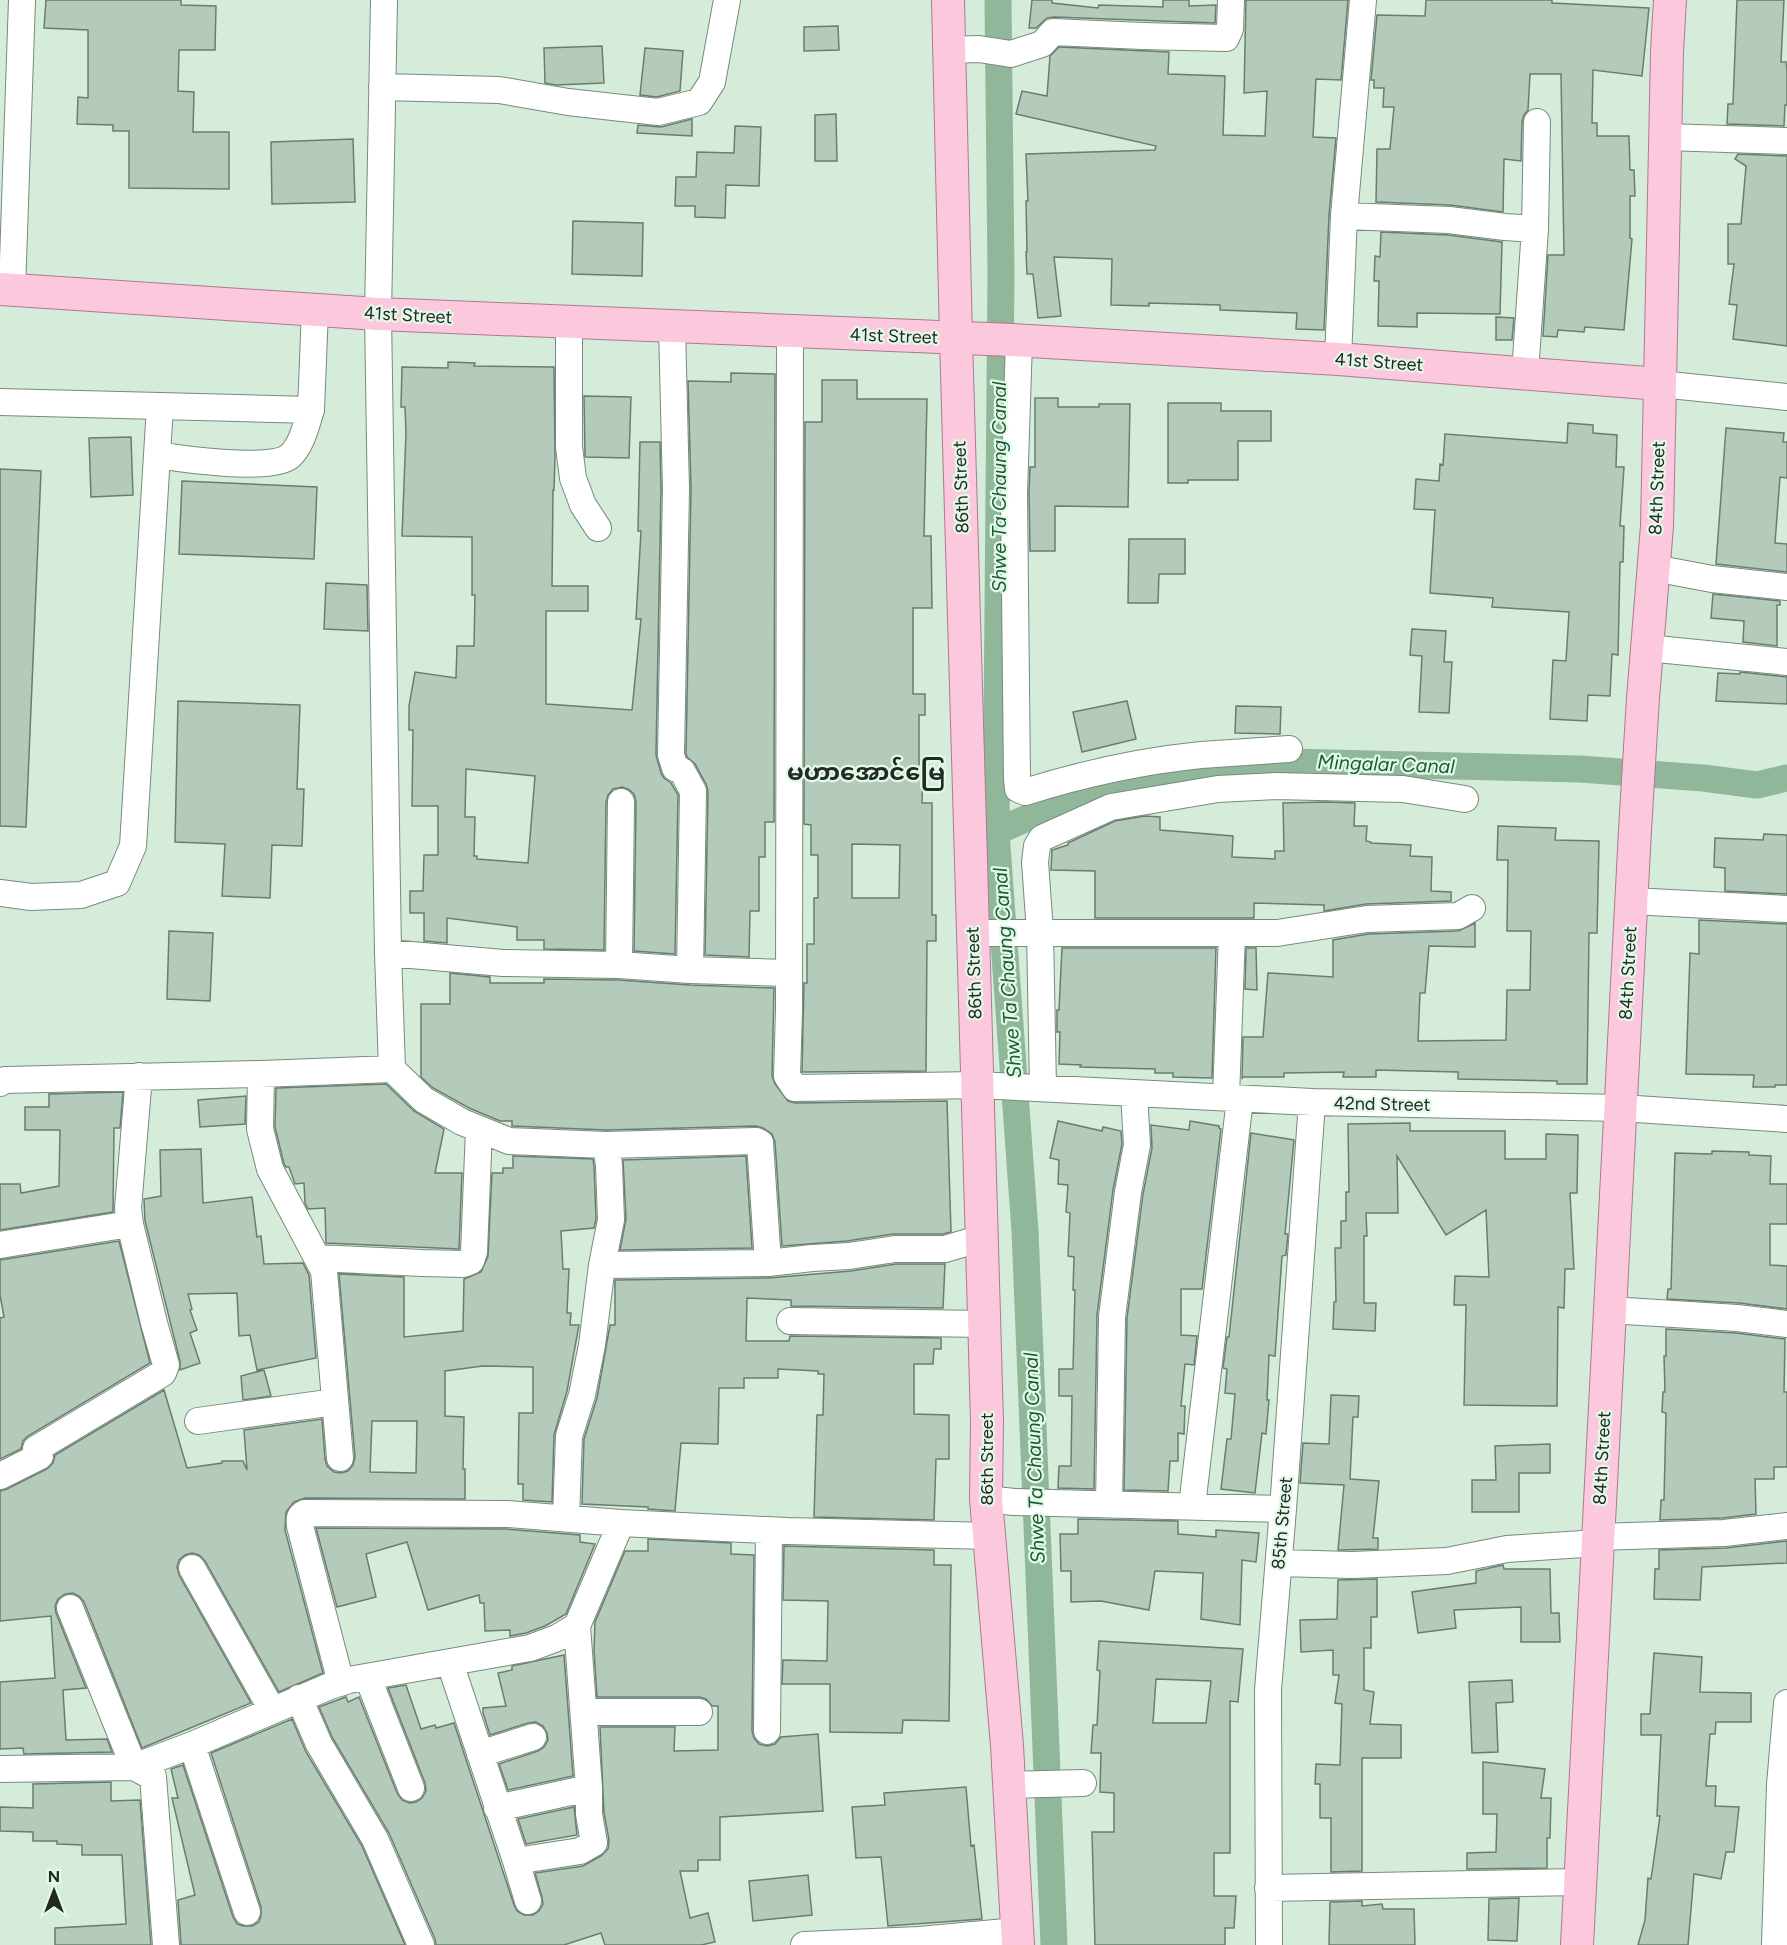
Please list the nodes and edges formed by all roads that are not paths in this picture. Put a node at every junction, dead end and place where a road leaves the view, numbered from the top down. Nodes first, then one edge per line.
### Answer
1 (22, 0) edge
2 (384, 0) edge
3 (727, 0) edge
4 (948, 0) edge
5 (1231, 0) edge
6 (1363, 0) edge
7 (1670, 0) edge
8 (964, 50) junction
9 (382, 87) junction
10 (1537, 122) dead end
11 (1665, 137) junction
12 (1787, 141) edge
13 (1344, 216) junction
14 (1535, 229) junction
15 (6, 290) edge
16 (315, 310) junction
17 (378, 314) junction
18 (569, 323) junction
19 (672, 327) junction
20 (790, 332) junction
21 (962, 338) junction
22 (1016, 341) junction
23 (1338, 359) junction
24 (1525, 373) junction
25 (1660, 384) junction
26 (1787, 397) edge
27 (0, 402) edge
28 (160, 406) junction
29 (311, 411) junction
30 (158, 455) junction
31 (598, 528) dead end
32 (1654, 568) junction
33 (1787, 587) edge
34 (1647, 648) junction
35 (1787, 662) edge
36 (1289, 749) dead end
37 (1465, 799) dead end
38 (621, 802) dead end
39 (0, 893) edge
40 (1631, 901) junction
41 (1472, 908) dead end
42 (1787, 909) edge
43 (983, 932) junction
44 (1035, 932) junction
45 (1232, 934) junction
46 (388, 953) junction
47 (619, 965) junction
48 (690, 970) junction
49 (789, 974) junction
50 (392, 1069) junction
51 (261, 1074) junction
52 (139, 1076) junction
53 (0, 1083) edge
54 (988, 1086) junction
55 (1040, 1088) junction
56 (1134, 1093) junction
57 (1233, 1098) junction
58 (1312, 1102) junction
59 (1621, 1108) junction
60 (1787, 1119) edge
61 (479, 1129) junction
62 (606, 1145) junction
63 (130, 1224) junction
64 (982, 1238) junction
65 (0, 1245) edge
66 (318, 1258) junction
67 (768, 1263) junction
68 (602, 1265) junction
69 (1610, 1310) junction
70 (790, 1321) dead end
71 (984, 1324) junction
72 (1787, 1324) edge
73 (335, 1402) junction
74 (198, 1421) dead end
75 (340, 1458) dead end
76 (0, 1476) edge
77 (1000, 1500) junction
78 (1109, 1504) junction
79 (1192, 1506) junction
80 (1283, 1509) junction
81 (566, 1518) junction
82 (621, 1522) junction
83 (1787, 1526) edge
84 (769, 1530) junction
85 (990, 1536) junction
86 (1598, 1540) junction
87 (1279, 1563) junction
88 (192, 1568) dead end
89 (70, 1608) dead end
90 (577, 1626) junction
91 (450, 1663) junction
92 (368, 1678) junction
93 (341, 1683) junction
94 (299, 1698) junction
95 (1787, 1703) edge
96 (272, 1710) junction
97 (584, 1712) junction
98 (699, 1712) dead end
99 (767, 1731) dead end
100 (533, 1737) dead end
101 (192, 1745) junction
102 (480, 1754) junction
103 (134, 1767) junction
104 (0, 1769) edge
105 (1074, 1783) dead end
106 (1022, 1785) junction
107 (411, 1788) dead end
108 (589, 1788) junction
109 (497, 1808) junction
110 (516, 1861) junction
111 (1581, 1882) junction
112 (1268, 1888) junction
113 (528, 1901) dead end
114 (247, 1912) dead end
115 (1017, 1938) edge
116 (166, 1945) edge
117 (421, 1945) edge
118 (804, 1945) edge
119 (1269, 1945) edge
120 (1577, 1945) edge
121 (1775, 1945) edge

1 - 15 street
2 - 9 street
3 - 9 street
4 - 8 main road, 86th Street
5 - 8 street
6 - 13 street
7 - 11 main road, 84th Street
8 - 21 main road, 86th Street
9 - 17 street
10 - 14 street
11 - 12 street
11 - 25 main road, 84th Street
13 - 14 street
13 - 23 street
14 - 24 street
15 - 16 main road, 41st Street
16 - 17 main road, 41st Street
16 - 29 street
17 - 18 main road, 41st Street
17 - 46 street
18 - 19 main road, 41st Street
18 - 31 street
19 - 20 main road, 41st Street
19 - 48 street
20 - 21 main road, 41st Street
20 - 49 street
21 - 22 main road, 41st Street
21 - 43 main road, 86th Street
22 - 23 main road, 41st Street
22 - 36 street
23 - 24 main road, 41st Street
24 - 25 main road, 41st Street
25 - 26 street, 41st Street
25 - 32 main road, 84th Street
27 - 28 street
28 - 29 street
28 - 30 street
29 - 30 street
30 - 39 street
32 - 33 street
32 - 34 main road, 84th Street
34 - 35 street
34 - 40 main road, 84th Street
37 - 44 street
38 - 47 street
40 - 42 street
40 - 59 main road, 84th Street
41 - 45 street
43 - 44 street
43 - 54 main road, 86th Street
44 - 45 street
44 - 55 street
45 - 57 street
46 - 47 street
46 - 50 street
47 - 48 street
48 - 49 street
49 - 54 street, 42nd Street
50 - 51 street
50 - 61 street
51 - 52 street
51 - 66 street
52 - 53 street
52 - 63 street
54 - 55 street, 42nd Street
54 - 64 main road, 86th Street
55 - 56 street, 42nd Street
56 - 57 street, 42nd Street
56 - 78 street
57 - 58 street, 42nd Street
57 - 79 street
58 - 59 street, 42nd Street
58 - 80 street, 85th Street
59 - 60 street, 42nd Street
59 - 69 main road, 84th Street
61 - 62 street
61 - 66 street
62 - 67 street
62 - 68 street
63 - 65 street
63 - 76 street
64 - 67 street
64 - 71 main road, 86th Street
66 - 73 street
67 - 68 street
68 - 81 street
69 - 72 street
69 - 86 main road, 84th Street
70 - 71 street
71 - 77 main road, 86th Street
73 - 74 street
73 - 75 street
77 - 78 street
77 - 85 main road, 86th Street
78 - 79 street
79 - 80 street
80 - 87 street, 85th Street
81 - 82 street
81 - 93 street
82 - 84 street
82 - 90 street
83 - 86 street
84 - 85 street
84 - 99 street
85 - 106 main road, 86th Street
86 - 87 street
86 - 111 main road, 84th Street
87 - 112 street, 85th Street
88 - 96 street
89 - 103 street
90 - 91 street
90 - 97 street
91 - 92 street
91 - 102 street
92 - 93 street
92 - 107 street
93 - 94 street
94 - 96 street
94 - 117 street
95 - 121 street
96 - 101 street
97 - 98 street
97 - 108 street
100 - 102 street
101 - 103 street
101 - 114 street
102 - 109 street
103 - 104 street
103 - 116 street
105 - 106 street
106 - 115 main road, 86th Street
108 - 109 street
108 - 110 street
109 - 110 street
110 - 113 street
111 - 112 street
111 - 120 main road, 84th Street
112 - 119 street, 85th Street
115 - 118 street

